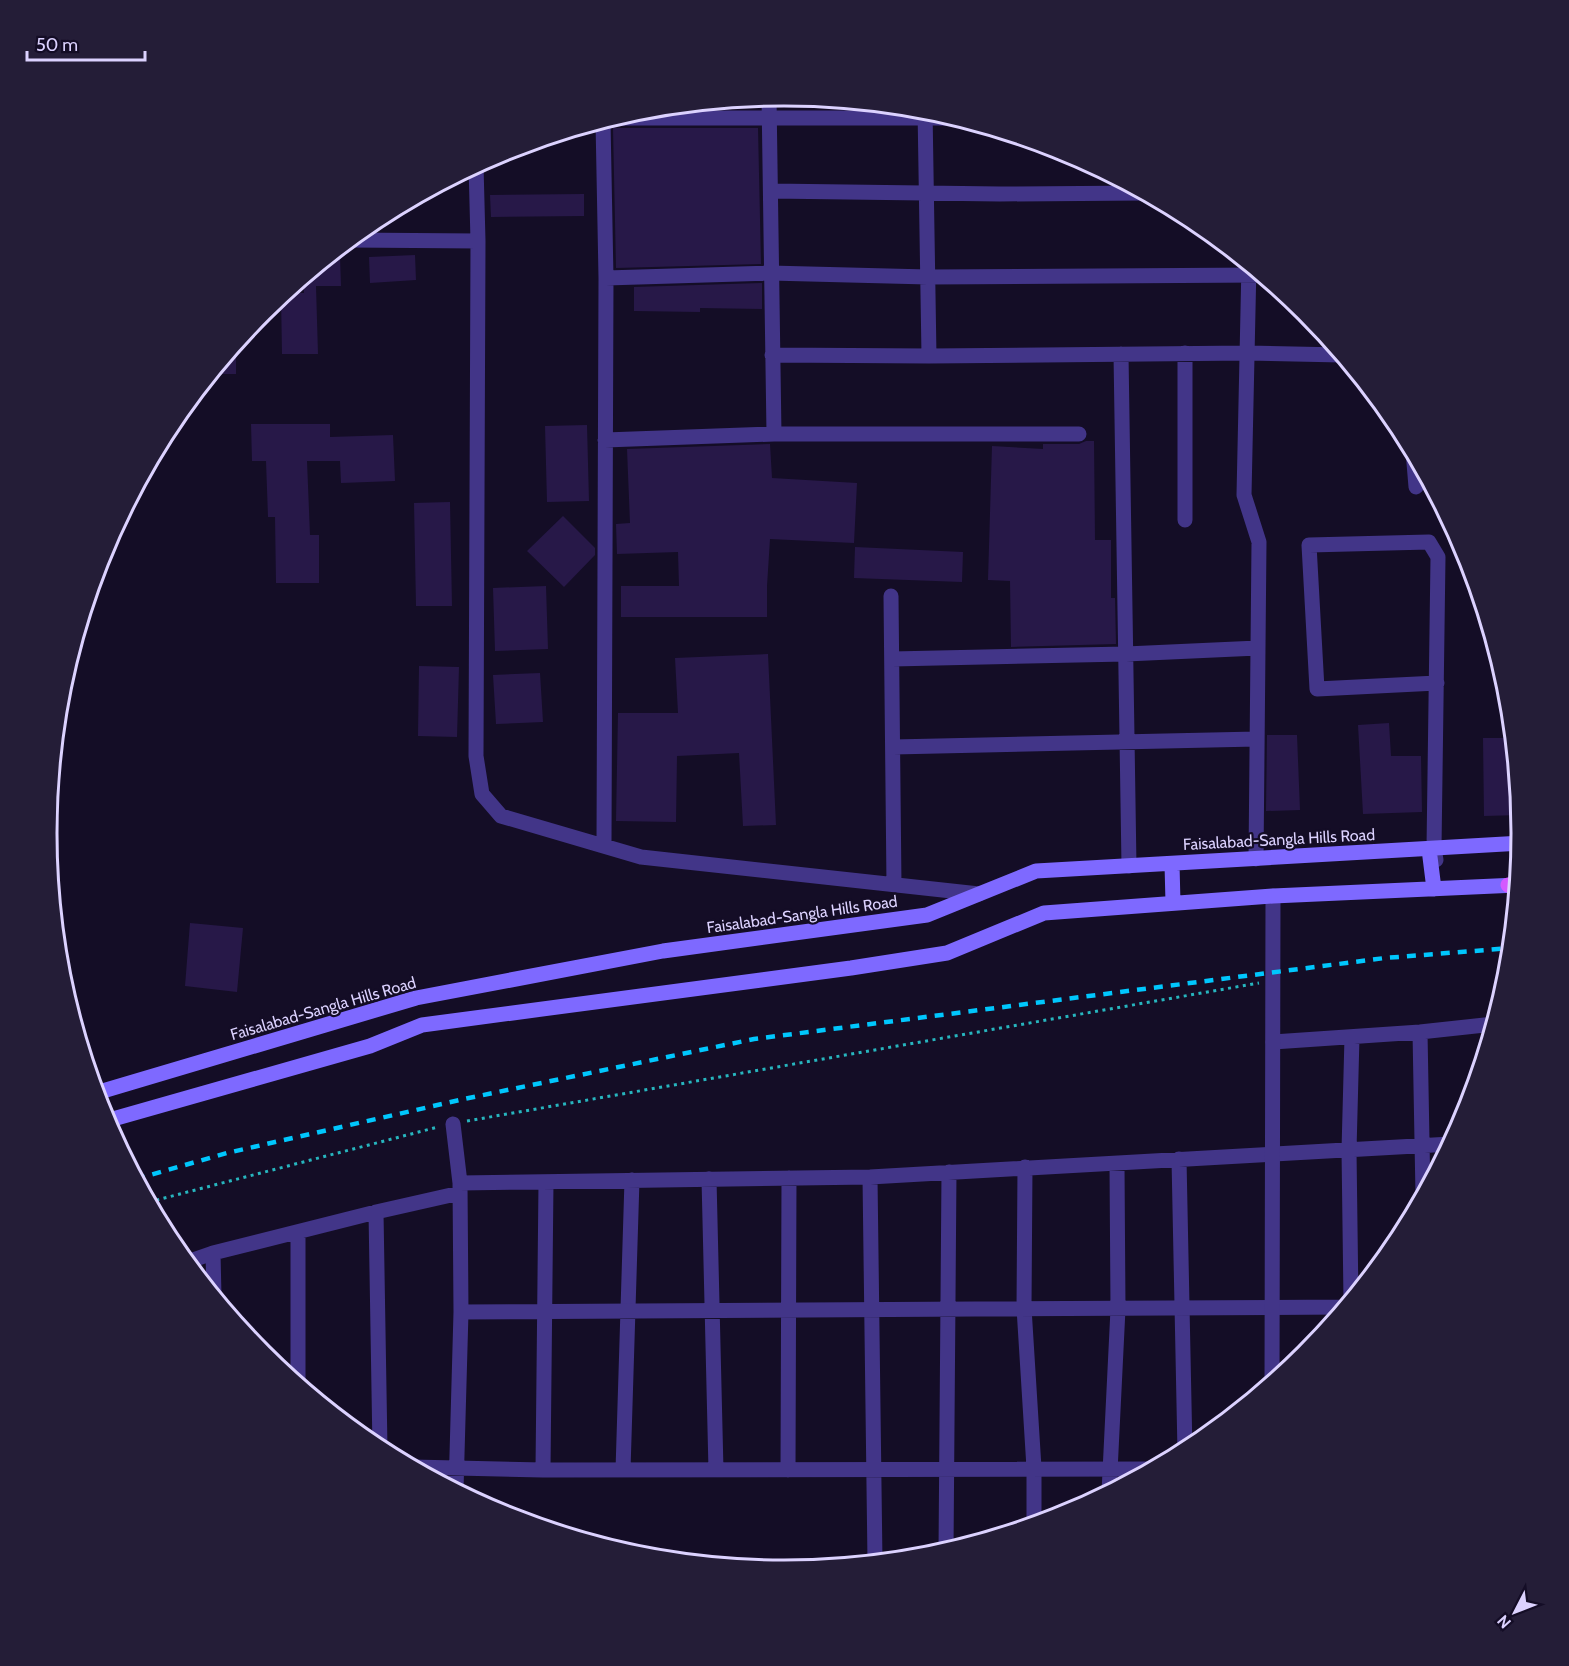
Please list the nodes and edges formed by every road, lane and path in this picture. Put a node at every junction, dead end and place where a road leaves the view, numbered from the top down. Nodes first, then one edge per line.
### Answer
1 (769, 106) edge
2 (895, 114) edge
3 (769, 116) junction
4 (653, 117) edge
5 (925, 119) edge
6 (603, 128) edge
7 (476, 175) edge
8 (771, 191) junction
9 (926, 193) junction
10 (1129, 193) edge
11 (364, 240) edge
12 (478, 241) junction
13 (1247, 272) edge
14 (770, 273) junction
15 (928, 277) junction
16 (1253, 277) edge
17 (606, 278) junction
18 (1248, 352) junction
19 (1185, 353) junction
20 (1121, 354) junction
21 (772, 355) junction
22 (1332, 355) edge
23 (928, 356) junction
24 (774, 434) junction
25 (1079, 434) dead end
26 (605, 440) junction
27 (1414, 468) edge
28 (1416, 487) dead end
29 (1185, 520) dead end
30 (891, 596) dead end
31 (1258, 648) junction
32 (1126, 654) junction
33 (892, 660) junction
34 (1437, 683) junction
35 (1257, 739) junction
36 (1127, 743) junction
37 (892, 747) junction
38 (1512, 844) edge
39 (604, 845) junction
40 (1432, 848) junction
41 (1256, 859) junction
42 (1172, 864) junction
43 (1130, 866) junction
44 (1510, 884) edge
45 (894, 885) junction
46 (1437, 889) junction
47 (979, 894) junction
48 (1273, 896) junction
49 (1173, 903) junction
50 (1272, 981) junction
51 (1486, 1025) edge
52 (1420, 1032) junction
53 (1352, 1036) junction
54 (1273, 1042) junction
55 (105, 1090) edge
56 (115, 1118) edge
57 (453, 1124) junction
58 (1442, 1145) edge
59 (1423, 1146) junction
60 (1348, 1150) junction
61 (1273, 1155) junction
62 (1179, 1160) junction
63 (1117, 1164) junction
64 (1025, 1167) junction
65 (949, 1172) junction
66 (870, 1177) junction
67 (789, 1178) junction
68 (709, 1179) junction
69 (632, 1180) junction
70 (546, 1182) junction
71 (1423, 1182) edge
72 (460, 1188) junction
73 (156, 1200) edge
74 (376, 1212) junction
75 (298, 1232) junction
76 (213, 1253) junction
77 (195, 1259) edge
78 (214, 1284) edge
79 (1351, 1289) edge
80 (1272, 1307) junction
81 (1336, 1307) edge
82 (948, 1308) junction
83 (1024, 1308) junction
84 (1182, 1308) junction
85 (789, 1309) junction
86 (872, 1309) junction
87 (1118, 1309) junction
88 (628, 1310) junction
89 (712, 1310) junction
90 (544, 1311) junction
91 (461, 1312) junction
92 (1274, 1371) edge
93 (298, 1373) edge
94 (380, 1438) edge
95 (1185, 1441) edge
96 (431, 1468) edge
97 (1034, 1468) junction
98 (1109, 1468) junction
99 (1137, 1469) edge
100 (457, 1470) junction
101 (543, 1470) junction
102 (623, 1470) junction
103 (716, 1470) junction
104 (788, 1470) junction
105 (875, 1470) junction
106 (947, 1470) junction
107 (456, 1482) edge
108 (1109, 1483) edge
109 (1034, 1516) edge
110 (946, 1542) edge
111 (875, 1554) edge

1 - 3 street
2 - 3 street
3 - 4 street
3 - 8 street
5 - 9 street
6 - 17 street
7 - 12 street
8 - 9 street
8 - 14 street
9 - 10 street
9 - 15 street
11 - 12 street
12 - 39 street
13 - 15 street
14 - 15 street
14 - 17 street
14 - 21 street
15 - 23 street
16 - 18 street
17 - 26 street
18 - 19 street
18 - 22 street
18 - 31 street
19 - 20 street
19 - 29 street
20 - 23 street
20 - 32 street
21 - 23 street
21 - 24 street
24 - 25 street
24 - 26 street
26 - 39 street
27 - 28 street
30 - 33 street
31 - 32 street
31 - 35 street
32 - 33 street
32 - 36 street
33 - 37 street
34 - 34 street
34 - 40 street
35 - 36 street
35 - 41 street
36 - 37 street
36 - 43 street
37 - 45 street
38 - 40 main road, Faisalabad-Sangla Hills Road
39 - 45 street
40 - 41 main road, Faisalabad-Sangla Hills Road
40 - 46 main road
41 - 42 main road, Faisalabad-Sangla Hills Road
42 - 43 main road, Faisalabad-Sangla Hills Road
42 - 49 main road
43 - 47 main road, Faisalabad-Sangla Hills Road
44 - 46 main road
45 - 47 street
46 - 48 main road
47 - 55 main road, Faisalabad-Sangla Hills Road
48 - 49 main road
48 - 50 street
49 - 56 main road
50 - 54 street
50 - 57 path
51 - 52 street
52 - 53 street
52 - 59 street
53 - 54 street
53 - 60 street
54 - 61 street
57 - 72 street
57 - 73 path
58 - 59 street
59 - 60 street
59 - 71 street
60 - 61 street
60 - 79 street
61 - 62 street
61 - 80 street
62 - 63 street
62 - 84 street
63 - 64 street
63 - 87 street
64 - 65 street
64 - 83 street
65 - 66 street
65 - 82 street
66 - 67 street
66 - 86 street
67 - 68 street
67 - 85 street
68 - 69 street
68 - 89 street
69 - 70 street
69 - 88 street
70 - 72 street
70 - 90 street
72 - 74 street
72 - 91 street
74 - 75 street
74 - 94 street
75 - 76 street
75 - 93 street
76 - 77 street
76 - 78 street
80 - 81 street
80 - 84 street
80 - 92 street
82 - 83 street
82 - 86 street
82 - 106 street
83 - 87 street
83 - 97 street
84 - 87 street
84 - 95 street
85 - 86 street
85 - 89 street
85 - 104 street
86 - 105 street
87 - 98 street
88 - 89 street
88 - 90 street
88 - 102 street
89 - 103 street
90 - 91 street
90 - 101 street
91 - 100 street
96 - 100 street
97 - 98 street
97 - 106 street
97 - 109 street
98 - 99 street
98 - 108 street
100 - 101 street
100 - 107 street
101 - 102 street
102 - 103 street
103 - 104 street
104 - 105 street
105 - 106 street
105 - 111 street
106 - 110 street

